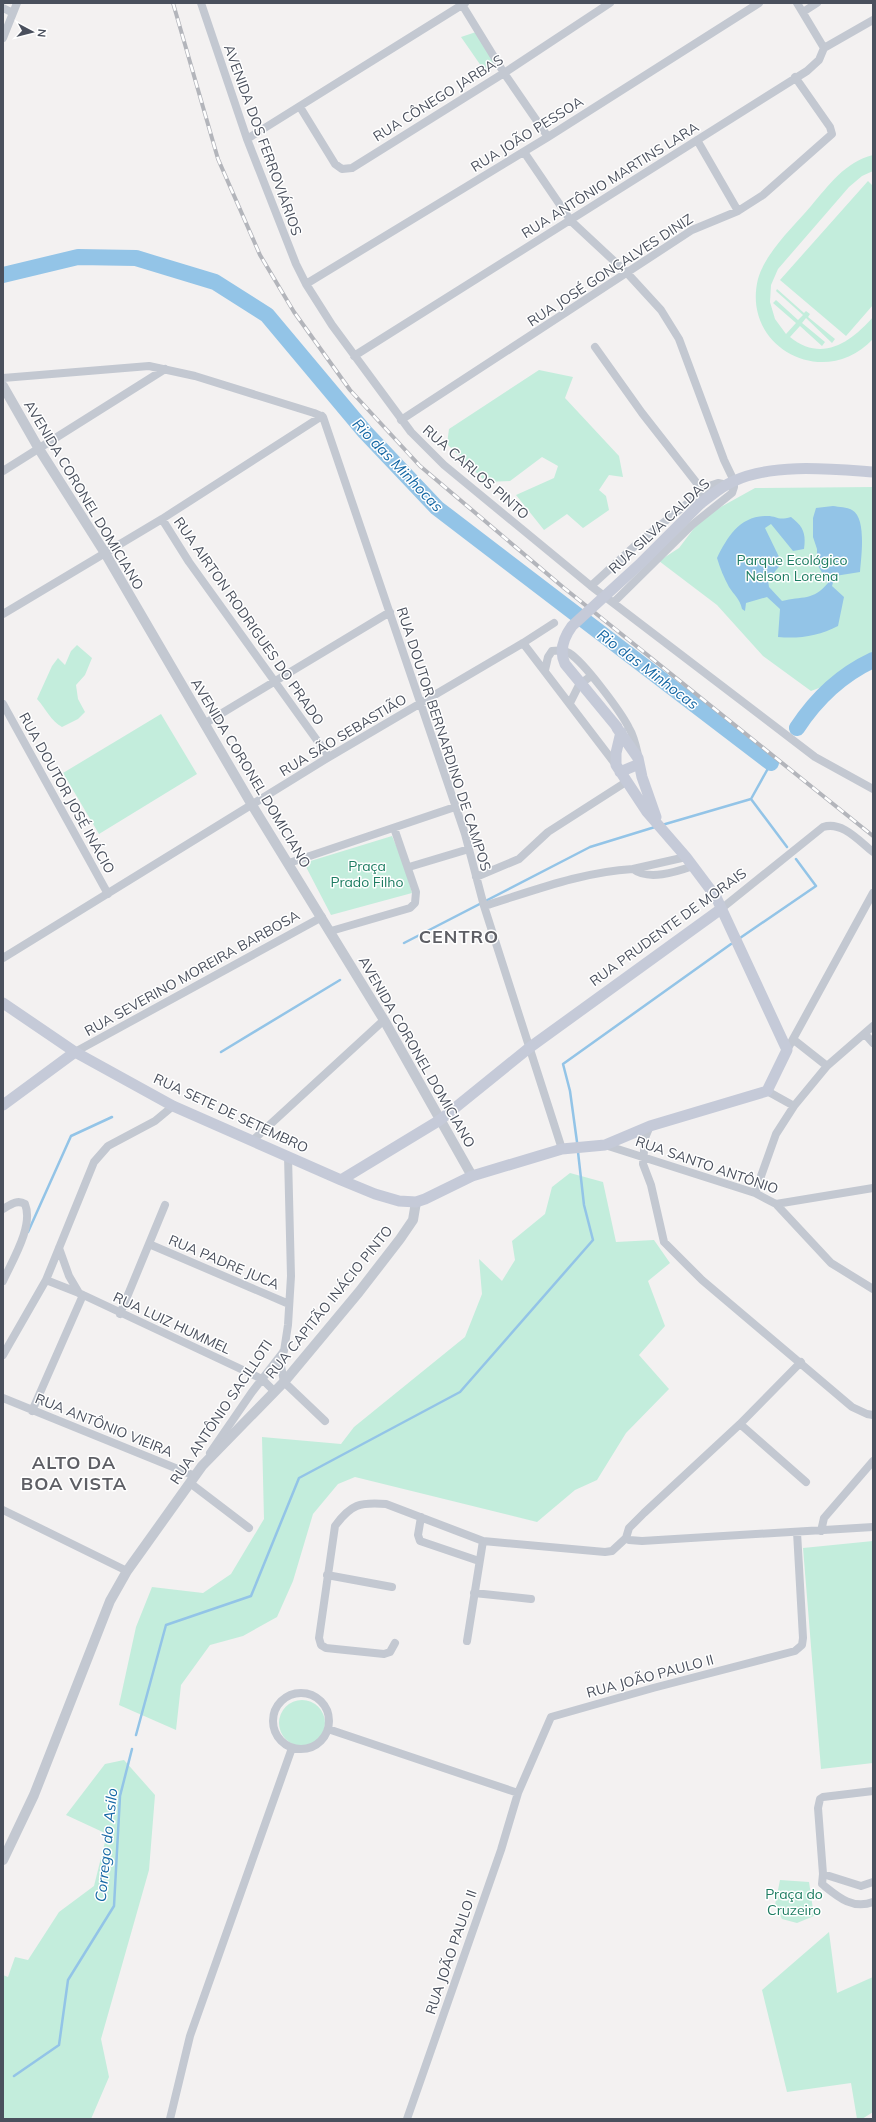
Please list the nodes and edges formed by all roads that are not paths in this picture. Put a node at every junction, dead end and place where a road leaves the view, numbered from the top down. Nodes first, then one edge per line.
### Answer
1 (17, 3) edge
2 (201, 3) edge
3 (610, 3) edge
4 (759, 3) edge
5 (797, 3) edge
6 (818, 3) edge
7 (463, 4) edge
8 (3, 8) edge
9 (803, 12) junction
10 (13, 13) junction
11 (873, 20) edge
12 (3, 38) edge
13 (824, 48) junction
14 (504, 73) junction
15 (795, 77) junction
16 (300, 107) junction
17 (548, 137) junction
18 (247, 138) junction
19 (697, 140) junction
20 (524, 152) junction
21 (738, 211) junction
22 (571, 222) junction
23 (628, 274) junction
24 (306, 284) junction
25 (595, 347) dead end
26 (354, 356) junction
27 (165, 369) junction
28 (3, 378) edge
29 (3, 386) edge
30 (318, 414) junction
31 (401, 420) junction
32 (39, 450) junction
33 (3, 471) edge
34 (873, 472) edge
35 (731, 483) junction
36 (703, 491) junction
37 (162, 519) junction
38 (105, 553) junction
39 (591, 586) junction
40 (614, 602) junction
41 (390, 612) junction
42 (3, 614) edge
43 (554, 623) dead end
44 (523, 643) junction
45 (545, 670) junction
46 (591, 676) junction
47 (275, 682) junction
48 (570, 703) junction
49 (3, 704) edge
50 (422, 704) junction
51 (204, 724) junction
52 (619, 730) junction
53 (329, 757) junction
54 (638, 761) junction
55 (618, 769) junction
56 (626, 782) junction
57 (873, 789) edge
58 (252, 805) junction
59 (455, 807) junction
60 (658, 822) junction
61 (394, 828) junction
62 (469, 849) junction
63 (873, 852) edge
64 (686, 857) junction
65 (289, 863) junction
66 (693, 866) junction
67 (409, 867) junction
68 (633, 869) junction
69 (476, 878) junction
70 (108, 894) junction
71 (873, 894) edge
72 (484, 906) junction
73 (722, 909) junction
74 (322, 917) junction
75 (331, 931) junction
76 (3, 958) edge
77 (3, 1003) edge
78 (384, 1020) junction
79 (873, 1026) edge
80 (864, 1034) junction
81 (794, 1040) junction
82 (873, 1044) edge
83 (529, 1048) junction
84 (787, 1050) junction
85 (75, 1052) junction
86 (827, 1066) junction
87 (767, 1091) junction
88 (3, 1096) edge
89 (3, 1105) edge
90 (173, 1106) junction
91 (794, 1106) junction
92 (440, 1120) junction
93 (650, 1126) junction
94 (252, 1142) junction
95 (605, 1145) junction
96 (562, 1148) junction
97 (288, 1156) junction
98 (642, 1156) junction
99 (472, 1176) junction
100 (341, 1180) junction
101 (873, 1188) edge
102 (754, 1193) junction
103 (416, 1202) junction
104 (776, 1204) junction
105 (165, 1205) dead end
106 (3, 1209) edge
107 (149, 1244) junction
108 (59, 1248) junction
109 (46, 1280) junction
110 (3, 1281) edge
111 (873, 1289) edge
112 (81, 1294) junction
113 (289, 1304) junction
114 (120, 1314) junction
115 (284, 1351) junction
116 (3, 1355) edge
117 (801, 1362) junction
118 (262, 1379) junction
119 (284, 1382) junction
120 (274, 1391) junction
121 (3, 1398) edge
122 (32, 1411) junction
123 (873, 1415) edge
124 (325, 1421) dead end
125 (740, 1424) junction
126 (873, 1461) edge
127 (202, 1466) junction
128 (192, 1480) junction
129 (806, 1482) dead end
130 (3, 1510) edge
131 (421, 1517) junction
132 (873, 1527) edge
133 (249, 1528) dead end
134 (821, 1531) junction
135 (797, 1532) junction
136 (626, 1538) junction
137 (483, 1541) junction
138 (479, 1561) junction
139 (127, 1571) junction
140 (327, 1575) junction
141 (392, 1587) dead end
142 (474, 1593) junction
143 (531, 1599) dead end
144 (467, 1641) dead end
145 (395, 1643) dead end
146 (328, 1729) junction
147 (292, 1748) junction
148 (873, 1790) edge
149 (518, 1793) junction
150 (3, 1860) edge
151 (823, 1874) junction
152 (873, 1882) edge
153 (873, 1902) edge
154 (170, 2119) edge
155 (407, 2119) edge

1 - 10 street
2 - 18 street, AVENIDA DOS FERROVIÁRIOS
3 - 14 street, RUA CÔNEGO JARBAS
4 - 17 street, RUA JOÃO PESSOA
5 - 9 street
6 - 9 street
7 - 14 street
7 - 16 street
8 - 10 street
9 - 13 street
10 - 12 street
11 - 13 street, RUA ANTÔNIO MARTINS LARA
13 - 15 street, RUA ANTÔNIO MARTINS LARA
14 - 16 street, RUA CÔNEGO JARBAS
14 - 17 street
15 - 19 street, RUA ANTÔNIO MARTINS LARA
15 - 21 street, RUA JOSÉ GONÇALVES DINIZ
16 - 18 street
17 - 20 street, RUA JOÃO PESSOA
18 - 24 street, AVENIDA DOS FERROVIÁRIOS
19 - 21 street
19 - 22 street, RUA ANTÔNIO MARTINS LARA
20 - 22 street
20 - 24 street, RUA JOÃO PESSOA
21 - 23 street, RUA JOSÉ GONÇALVES DINIZ
22 - 23 street
22 - 26 street, RUA ANTÔNIO MARTINS LARA
23 - 31 street, RUA JOSÉ GONÇALVES DINIZ
23 - 35 street
24 - 26 street, RUA CARLOS PINTO
25 - 36 street
26 - 31 street, RUA CARLOS PINTO
27 - 28 street
27 - 30 street
27 - 32 street
29 - 32 street, AVENIDA CORONEL DOMICIANO
30 - 37 street
30 - 41 street, RUA DOUTOR BERNARDINO DE CAMPOS
31 - 39 street, RUA CARLOS PINTO
32 - 33 street
32 - 38 street, AVENIDA CORONEL DOMICIANO
34 - 35 main road, RUA SILVA CALDAS
35 - 36 street
35 - 40 street
35 - 52 main road, RUA SILVA CALDAS, bridge
36 - 39 street
37 - 38 street
37 - 47 street, RUA AIRTON RODRIGUES DO PRADO
38 - 42 street
38 - 51 street, AVENIDA CORONEL DOMICIANO
39 - 40 street, RUA CARLOS PINTO
40 - 57 street, RUA CARLOS PINTO
41 - 47 street
41 - 50 street, RUA DOUTOR BERNARDINO DE CAMPOS
43 - 44 street, RUA SÃO SEBASTIÃO
44 - 45 street
44 - 50 street, RUA SÃO SEBASTIÃO
45 - 46 street
45 - 48 street
46 - 48 street
46 - 54 street
47 - 51 street
47 - 53 street, RUA AIRTON RODRIGUES DO PRADO
48 - 55 street
49 - 70 street, RUA DOUTOR JOSÉ INÁCIO
50 - 53 street, RUA SÃO SEBASTIÃO
50 - 59 street, RUA DOUTOR BERNARDINO DE CAMPOS
51 - 58 street, AVENIDA CORONEL DOMICIANO
52 - 54 main road
52 - 55 main road
53 - 58 street, RUA SÃO SEBASTIÃO
54 - 55 main road
54 - 60 main road
55 - 56 main road
56 - 60 main road
56 - 69 street
58 - 65 street, AVENIDA CORONEL DOMICIANO
58 - 70 street, RUA SÃO SEBASTIÃO
59 - 61 street
59 - 62 street, RUA DOUTOR BERNARDINO DE CAMPOS
60 - 64 main road
61 - 65 street
61 - 67 street
62 - 67 street
62 - 69 street, RUA DOUTOR BERNARDINO DE CAMPOS
63 - 73 street, RUA PRUDENTE DE MORAIS
64 - 66 main road
64 - 68 street
65 - 74 street, AVENIDA CORONEL DOMICIANO
66 - 68 street
66 - 73 main road
67 - 75 street
68 - 72 street
69 - 72 street, RUA DOUTOR BERNARDINO DE CAMPOS
70 - 76 street, RUA SÃO SEBASTIÃO
71 - 81 street
72 - 83 street, RUA DOUTOR BERNARDINO DE CAMPOS
73 - 83 main road, RUA PRUDENTE DE MORAIS
73 - 84 main road
74 - 75 street, AVENIDA CORONEL DOMICIANO
74 - 85 street, RUA SEVERINO MOREIRA BARBOSA
75 - 78 street, AVENIDA CORONEL DOMICIANO
77 - 85 main road, RUA SETE DE SETEMBRO
78 - 92 street, AVENIDA CORONEL DOMICIANO
78 - 94 street
79 - 80 street
80 - 82 street
80 - 86 street
81 - 84 street
81 - 86 street
83 - 92 main road, RUA PRUDENTE DE MORAIS
83 - 96 street, RUA DOUTOR BERNARDINO DE CAMPOS
84 - 87 main road
85 - 88 main road
85 - 89 main road
85 - 90 main road, RUA SETE DE SETEMBRO
86 - 91 street
87 - 91 street
87 - 93 main road
90 - 94 main road, RUA SETE DE SETEMBRO
90 - 108 street
91 - 102 street
92 - 99 street, AVENIDA CORONEL DOMICIANO
92 - 100 main road, RUA PRUDENTE DE MORAIS
93 - 95 main road
93 - 98 street
94 - 97 main road, RUA SETE DE SETEMBRO
95 - 96 main road
95 - 98 street, RUA SANTO ANTÔNIO
96 - 99 main road
97 - 100 main road, RUA SETE DE SETEMBRO
97 - 113 street, RUA ANTÔNIO SACILLOTI
98 - 102 street, RUA SANTO ANTÔNIO
98 - 117 street
99 - 103 main road
100 - 103 main road, RUA SETE DE SETEMBRO
101 - 104 street, RUA SANTO ANTÔNIO
102 - 104 street, RUA SANTO ANTÔNIO
103 - 119 street, RUA CAPITÃO INÁCIO PINTO
104 - 111 street
105 - 107 street
106 - 110 street
107 - 113 street, RUA PADRE JUCA
107 - 114 street
108 - 109 street
108 - 112 street
109 - 112 street, RUA LUIZ HUMMEL
109 - 116 street
112 - 114 street, RUA LUIZ HUMMEL
112 - 122 street
113 - 115 street, RUA ANTÔNIO SACILLOTI
114 - 118 street, RUA LUIZ HUMMEL
115 - 118 street, RUA ANTÔNIO SACILLOTI
115 - 119 street
117 - 123 street
117 - 125 street
118 - 120 street, RUA LUIZ HUMMEL
118 - 127 street, RUA ANTÔNIO SACILLOTI
119 - 120 street, RUA CAPITÃO INÁCIO PINTO
119 - 124 street
120 - 127 street, RUA CAPITÃO INÁCIO PINTO
121 - 122 street, RUA ANTÔNIO VIEIRA
122 - 128 street, RUA ANTÔNIO VIEIRA
125 - 129 street
125 - 136 street
126 - 134 street
127 - 128 street, RUA ANTÔNIO SACILLOTI
128 - 133 street, RUA ANTÔNIO VIEIRA
128 - 139 street, RUA ANTÔNIO SACILLOTI
130 - 139 street
131 - 137 street
131 - 138 street
131 - 140 street
132 - 134 street
134 - 135 street
135 - 136 street
135 - 149 street, RUA JOÃO PAULO II
136 - 137 street
137 - 138 street
138 - 142 street
139 - 150 street, RUA ANTÔNIO SACILLOTI
140 - 141 street
140 - 145 street
142 - 143 street
142 - 144 street
146 - 147 street
146 - 147 street
146 - 149 street
147 - 154 street
148 - 151 street
149 - 155 street, RUA JOÃO PAULO II
151 - 152 street
151 - 153 street

